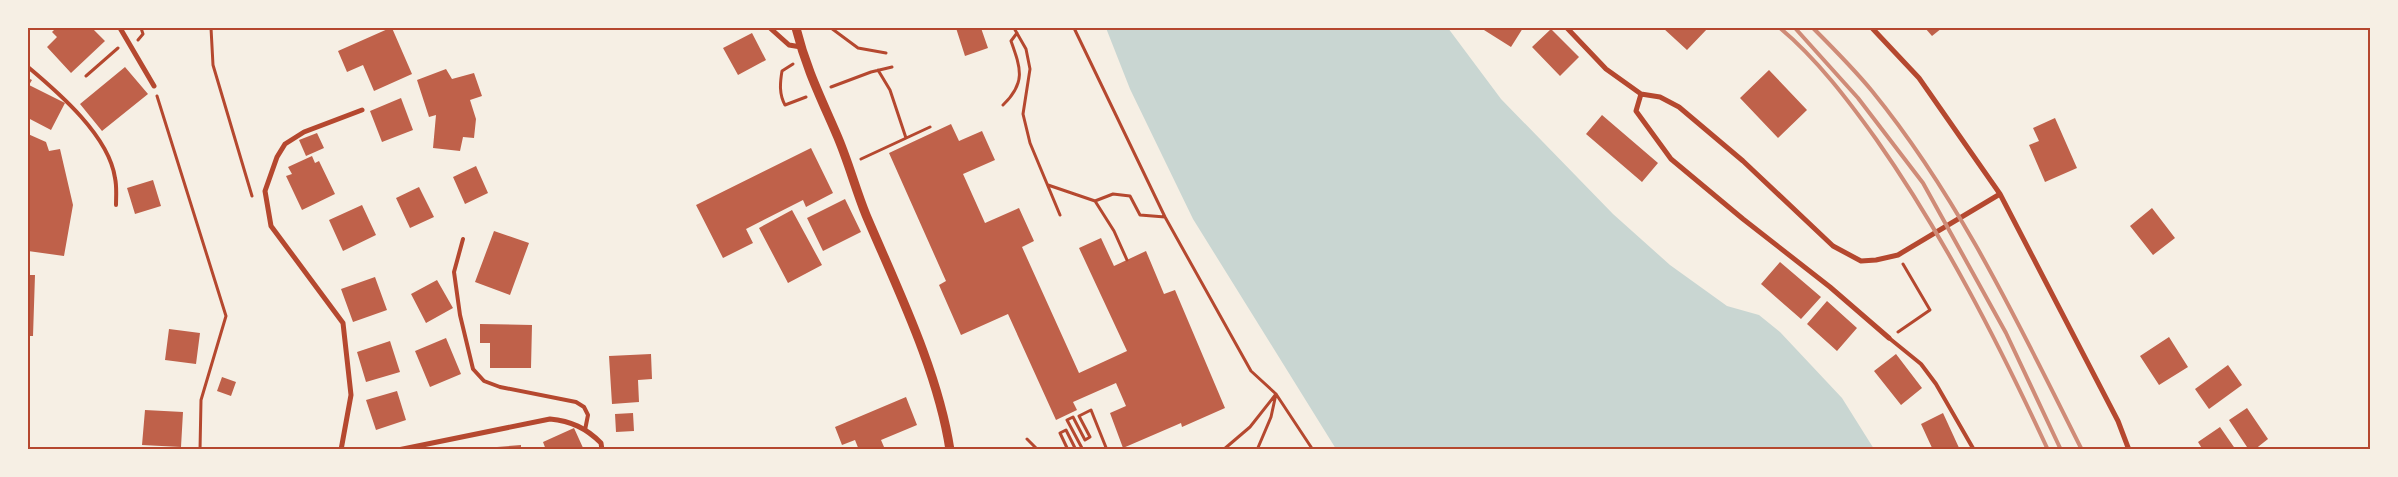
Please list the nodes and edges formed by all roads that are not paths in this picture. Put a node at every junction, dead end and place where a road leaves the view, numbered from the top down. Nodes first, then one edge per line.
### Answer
1 (120, 28) edge
2 (770, 28) edge
3 (796, 28) edge
4 (1567, 28) edge
5 (1872, 28) edge
6 (801, 47) junction
7 (28, 67) edge
8 (154, 86) road end
9 (1641, 94) junction
10 (362, 110) dead end
11 (2000, 194) junction
12 (116, 205) dead end
13 (463, 239) dead end
14 (1889, 338) joint
15 (585, 430) junction
16 (341, 450) edge
17 (398, 450) edge
18 (602, 450) edge
19 (950, 450) edge
20 (1974, 450) edge
21 (2129, 450) edge

1 - 8 street
2 - 6 street
3 - 6 street
4 - 9 street
5 - 11 street
6 - 19 street
7 - 12 lane
9 - 11 street
9 - 14 street
10 - 16 street
11 - 21 street
13 - 15 lane
14 - 20 lane
15 - 17 street
15 - 18 street

